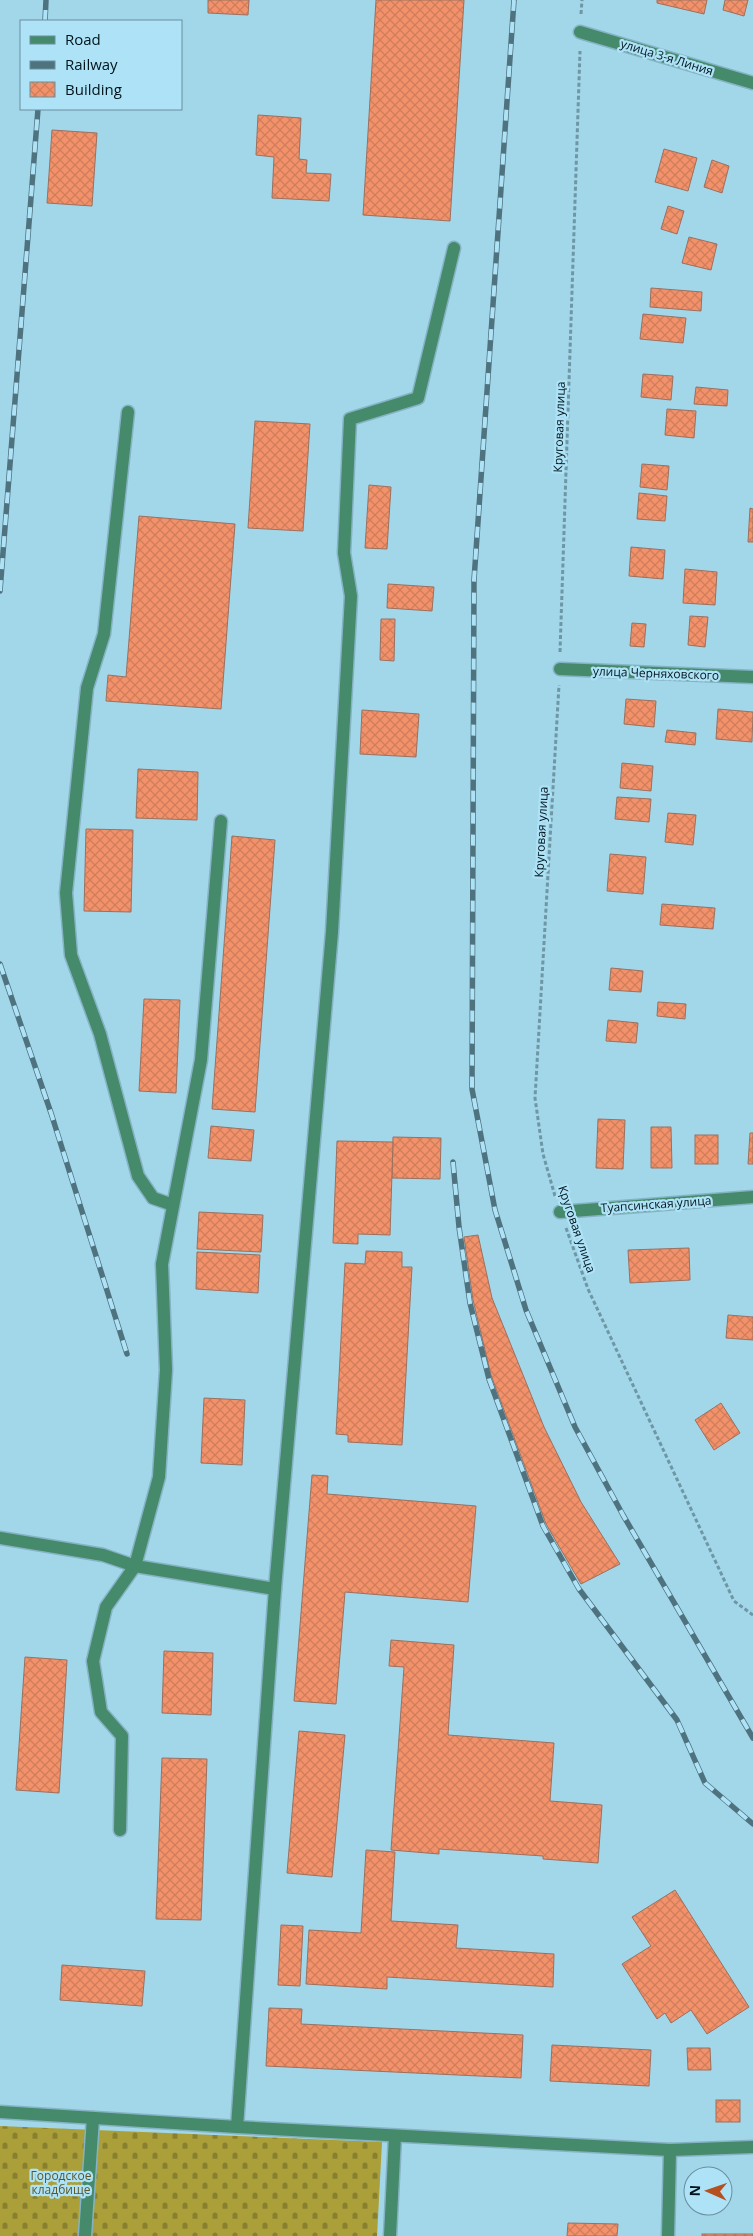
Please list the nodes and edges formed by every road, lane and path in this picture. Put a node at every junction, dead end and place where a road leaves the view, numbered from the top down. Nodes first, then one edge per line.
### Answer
1 (582, 0) edge
2 (580, 32) junction
3 (753, 83) edge
4 (454, 248) dead end
5 (128, 412) dead end
6 (560, 669) junction
7 (753, 677) edge
8 (221, 821) dead end
9 (753, 1197) edge
10 (173, 1205) junction
11 (560, 1212) junction
12 (0, 1538) edge
13 (135, 1566) junction
14 (275, 1589) junction
15 (753, 1614) edge
16 (120, 1830) dead end
17 (0, 2112) edge
18 (93, 2118) junction
19 (236, 2127) junction
20 (396, 2136) junction
21 (753, 2147) edge
22 (670, 2150) junction
23 (85, 2236) edge
24 (390, 2236) edge
25 (668, 2236) edge

1 - 2 path, Круговая улица
2 - 3 street, улица 3-я Линия
2 - 6 path, Круговая улица
4 - 14 street
5 - 10 street
6 - 7 street, улица Черняховского
6 - 11 path, Круговая улица
8 - 10 street
9 - 11 street, Туапсинская улица
10 - 13 street
11 - 15 path, Круговая улица
12 - 13 street
13 - 14 street
13 - 16 street
14 - 19 street
17 - 18 street
18 - 19 street
18 - 23 street
19 - 20 street
20 - 22 street
20 - 24 street
21 - 22 street
22 - 25 street

